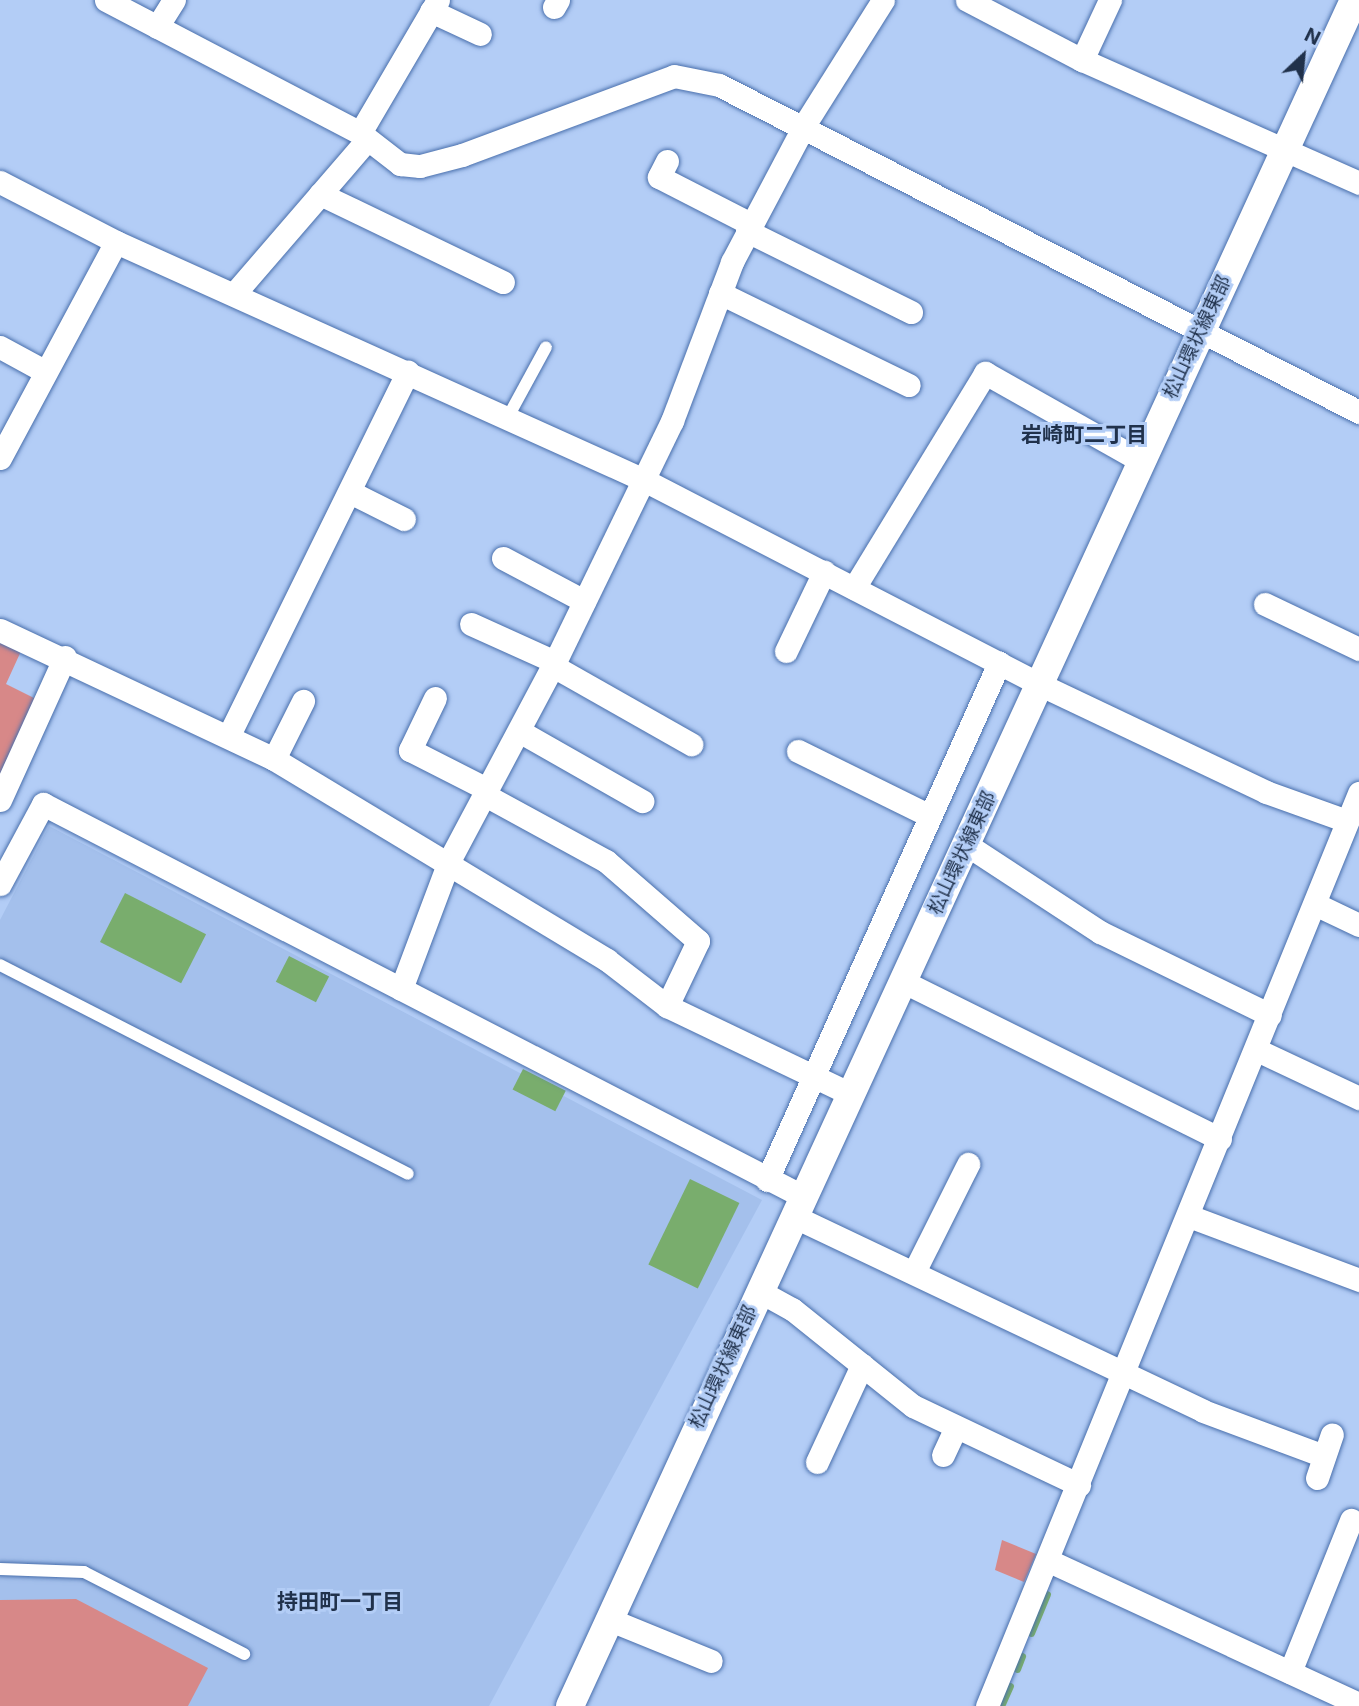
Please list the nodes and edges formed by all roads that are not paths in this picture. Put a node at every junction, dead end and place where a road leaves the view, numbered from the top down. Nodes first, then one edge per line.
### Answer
1 (106, 0) edge
2 (174, 0) edge
3 (883, 0) edge
4 (967, 0) edge
5 (1110, 0) edge
6 (1354, 0) edge
7 (435, 6) edge
8 (157, 27) junction
9 (480, 34) dead end
10 (1082, 60) junction
11 (805, 124) junction
12 (363, 137) junction
13 (1284, 151) junction
14 (667, 160) dead end
15 (1356, 174) edge
16 (0, 182) edge
17 (320, 194) junction
18 (749, 228) junction
19 (116, 242) junction
20 (503, 282) dead end
21 (720, 293) junction
22 (234, 294) junction
23 (911, 312) dead end
24 (1198, 334) junction
25 (0, 347) edge
26 (546, 347) dead end
27 (44, 371) junction
28 (408, 372) junction
29 (909, 385) dead end
30 (1359, 412) edge
31 (509, 415) junction
32 (0, 458) edge
33 (1141, 461) junction
34 (645, 480) junction
35 (352, 493) junction
36 (404, 519) dead end
37 (503, 558) dead end
38 (824, 572) junction
39 (854, 588) junction
40 (584, 601) junction
41 (1265, 604) dead end
42 (471, 624) dead end
43 (0, 630) edge
44 (1359, 649) edge
45 (786, 650) dead end
46 (65, 657) junction
47 (999, 663) junction
48 (554, 664) junction
49 (1039, 684) junction
50 (435, 698) dead end
51 (303, 701) dead end
52 (519, 731) junction
53 (229, 735) junction
54 (691, 744) dead end
55 (798, 751) dead end
56 (274, 759) junction
57 (486, 792) junction
58 (1359, 793) edge
59 (0, 800) edge
60 (642, 801) dead end
61 (930, 816) junction
62 (1350, 832) edge
63 (967, 845) junction
64 (449, 861) junction
65 (0, 884) edge
66 (1315, 904) junction
67 (1359, 925) edge
68 (0, 965) edge
69 (902, 981) junction
70 (401, 989) junction
71 (667, 1006) junction
72 (1270, 1015) junction
73 (1256, 1050) junction
74 (813, 1076) junction
75 (851, 1094) junction
76 (1359, 1098) edge
77 (1220, 1139) junction
78 (968, 1164) dead end
79 (408, 1174) dead end
80 (767, 1180) junction
81 (798, 1206) junction
82 (1189, 1216) junction
83 (914, 1272) junction
84 (1359, 1280) edge
85 (759, 1291) junction
86 (862, 1365) junction
87 (1125, 1374) junction
88 (955, 1429) junction
89 (1332, 1434) dead end
90 (943, 1455) dead end
91 (1324, 1456) junction
92 (817, 1462) dead end
93 (1317, 1478) dead end
94 (1079, 1485) junction
95 (1351, 1520) dead end
96 (1047, 1560) junction
97 (0, 1569) edge
98 (608, 1619) junction
99 (244, 1654) dead end
100 (711, 1661) dead end
101 (1290, 1672) junction
102 (1359, 1704) edge
103 (570, 1706) edge
104 (987, 1706) edge

1 - 8 street
2 - 8 street
3 - 11 street
4 - 10 street
5 - 10 street
6 - 13 street, 松山環状線東部
7 - 9 street
7 - 12 street
8 - 12 street
10 - 13 street
11 - 12 street
11 - 18 street
11 - 24 street
12 - 17 street
13 - 15 street
13 - 24 street, 松山環状線東部
14 - 18 street
16 - 19 street
17 - 20 street
17 - 22 street
18 - 21 street
18 - 23 street
19 - 22 street
19 - 27 street
21 - 29 street
21 - 34 street
22 - 28 street
24 - 30 street
24 - 33 street, 松山環状線東部
25 - 27 street
26 - 31 lane
27 - 32 street
28 - 31 street
28 - 35 street
31 - 34 street
33 - 39 street
33 - 49 street, 松山環状線東部
34 - 38 street
34 - 40 street
35 - 36 street
35 - 53 street
37 - 40 street
38 - 39 street
38 - 45 street
39 - 47 street
40 - 48 street
41 - 44 street
42 - 48 street
43 - 46 street
46 - 53 street
46 - 59 street
47 - 49 street
47 - 61 street
48 - 52 street
48 - 54 street
49 - 62 street
49 - 63 street, 松山環状線東部
50 - 57 street
51 - 56 street
52 - 57 street
52 - 60 street
53 - 56 street
55 - 61 street
56 - 64 street
57 - 64 street
57 - 71 street
58 - 62 street
61 - 74 street
62 - 66 street
63 - 69 street, 松山環状線東部
63 - 72 street
64 - 70 street
64 - 71 street
65 - 70 street
66 - 67 street
66 - 72 street
68 - 79 lane
69 - 75 street, 松山環状線東部
69 - 77 street
70 - 80 street
71 - 74 street
72 - 73 street
73 - 76 street
73 - 77 street
74 - 75 street
74 - 80 street
75 - 81 street, 松山環状線東部
77 - 82 street
78 - 83 street
80 - 81 street
81 - 83 street
81 - 85 street, 松山環状線東部
82 - 84 street
82 - 87 street
83 - 87 street
85 - 86 street
85 - 98 street, 松山環状線東部
86 - 88 street
86 - 92 street
87 - 91 street
87 - 94 street
88 - 90 street
88 - 94 street
89 - 91 street
91 - 93 street
94 - 96 street
95 - 101 street
96 - 101 street
96 - 104 street
97 - 99 lane
98 - 100 street
98 - 103 street, 松山環状線東部
101 - 102 street

